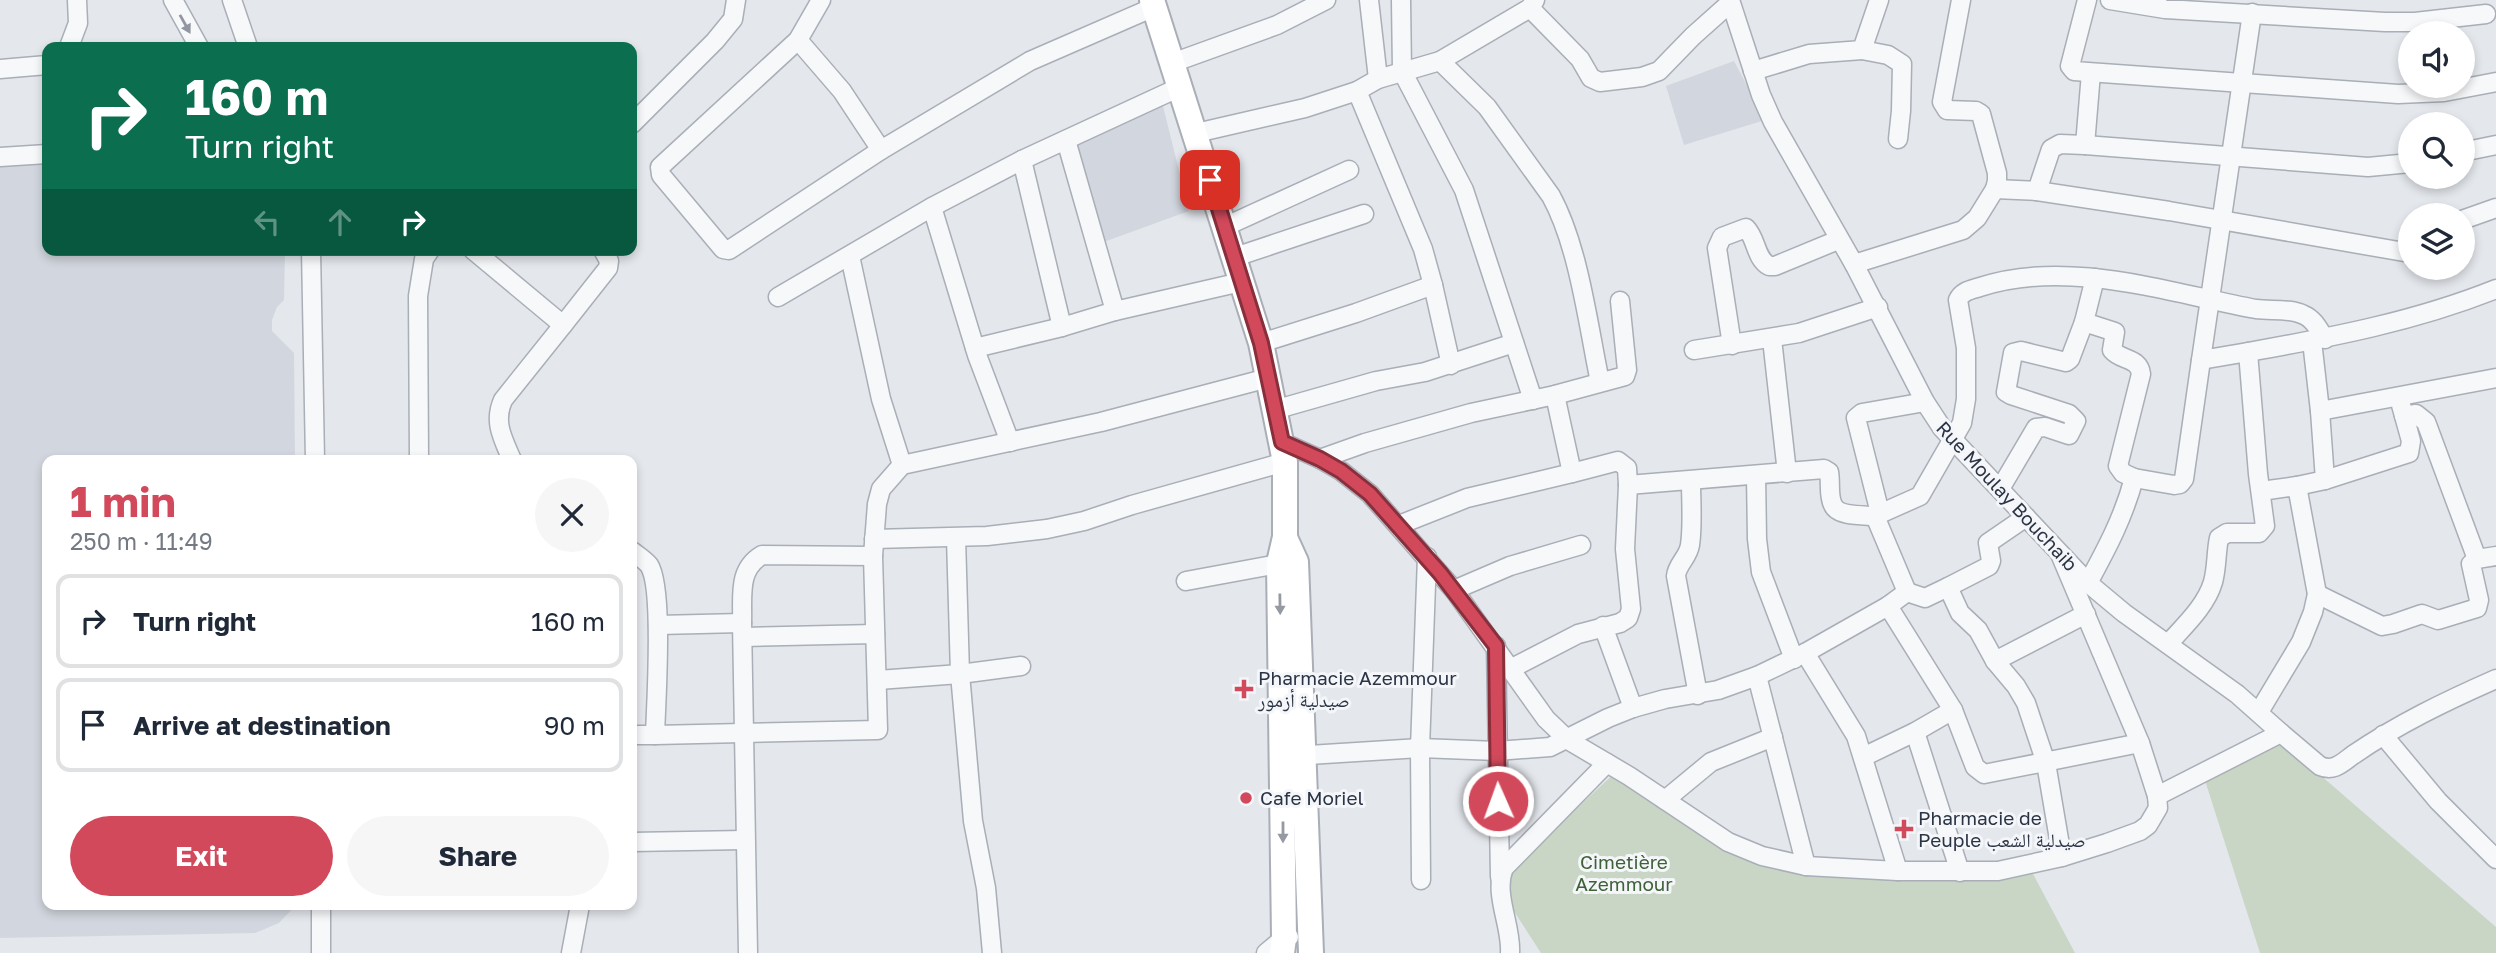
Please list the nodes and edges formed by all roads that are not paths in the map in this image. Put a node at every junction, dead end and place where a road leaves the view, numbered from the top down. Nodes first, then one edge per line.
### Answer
1 (77, 0) edge
2 (173, 0) edge
3 (232, 0) edge
4 (736, 0) edge
5 (821, 0) edge
6 (1326, 0) edge
7 (1369, 0) edge
8 (1401, 0) edge
9 (1879, 0) edge
10 (1961, 0) edge
11 (2087, 0) edge
12 (2110, 0) edge
13 (1730, 2) edge
14 (1153, 4) edge
15 (1533, 4) edge
16 (2223, 6) edge
17 (2252, 13) junction
18 (2486, 14) dead end
19 (798, 40) junction
20 (71, 42) edge
21 (196, 42) edge
22 (246, 42) edge
23 (1862, 50) junction
24 (1440, 61) junction
25 (1172, 62) junction
26 (42, 65) edge
27 (0, 69) edge
28 (1402, 71) junction
29 (1753, 71) junction
30 (2091, 73) junction
31 (1378, 79) junction
32 (2496, 82) edge
33 (2241, 84) junction
34 (1180, 87) junction
35 (1357, 91) junction
36 (637, 119) edge
37 (1196, 133) junction
38 (1898, 139) dead end
39 (1066, 140) junction
40 (2085, 145) junction
41 (2496, 145) edge
42 (2475, 149) edge
43 (881, 150) junction
44 (42, 154) edge
45 (2231, 156) junction
46 (0, 157) edge
47 (1022, 160) junction
48 (2398, 164) edge
49 (1349, 170) dead end
50 (1995, 188) junction
51 (2037, 191) junction
52 (932, 207) junction
53 (2496, 208) edge
54 (1364, 214) dead end
55 (2475, 215) edge
56 (2221, 220) junction
57 (1224, 227) junction
58 (1838, 240) junction
59 (2398, 251) edge
60 (311, 256) edge
61 (426, 256) edge
62 (480, 256) edge
63 (606, 256) edge
64 (850, 256) junction
65 (1235, 257) junction
66 (1854, 264) junction
67 (2095, 278) junction
68 (1241, 282) junction
69 (1433, 285) junction
70 (2496, 289) edge
71 (778, 297) dead end
72 (1620, 300) dead end
73 (2209, 300) junction
74 (1878, 307) junction
75 (1115, 311) junction
76 (2084, 323) junction
77 (563, 326) junction
78 (1062, 327) junction
79 (1772, 339) junction
80 (2318, 340) junction
81 (1261, 343) junction
82 (1514, 343) junction
83 (1732, 345) junction
84 (975, 348) junction
85 (1694, 350) dead end
86 (2248, 352) junction
87 (2201, 360) junction
88 (1451, 365) junction
89 (1268, 378) junction
90 (2496, 378) edge
91 (1600, 382) junction
92 (1555, 395) junction
93 (2399, 395) junction
94 (1533, 400) junction
95 (1925, 401) junction
96 (1274, 410) junction
97 (2320, 411) junction
98 (2404, 416) junction
99 (1953, 440) junction
100 (1010, 442) junction
101 (1283, 452) junction
102 (315, 455) edge
103 (419, 455) edge
104 (510, 455) edge
105 (1320, 459) junction
106 (902, 465) junction
107 (1572, 473) junction
108 (1787, 473) junction
109 (1756, 475) junction
110 (2133, 478) junction
111 (2325, 480) junction
112 (1692, 481) junction
113 (1628, 485) junction
114 (2297, 486) junction
115 (2000, 489) junction
116 (2261, 491) junction
117 (1877, 514) junction
118 (2026, 517) junction
119 (1399, 526) junction
120 (956, 538) junction
121 (1581, 545) dead end
122 (874, 547) junction
123 (2060, 554) junction
124 (637, 555) edge
125 (2496, 556) edge
126 (1427, 557) junction
127 (2477, 559) junction
128 (1288, 563) junction
129 (1186, 581) dead end
130 (2088, 583) junction
131 (1948, 587) junction
132 (1454, 590) junction
133 (1907, 592) junction
134 (2317, 594) junction
135 (1888, 606) junction
136 (2086, 614) junction
137 (658, 625) junction
138 (1603, 626) junction
139 (742, 630) junction
140 (875, 634) junction
141 (2168, 644) junction
142 (1496, 646) junction
143 (1799, 656) junction
144 (1995, 662) junction
145 (1021, 666) dead end
146 (1512, 668) junction
147 (960, 674) junction
148 (1757, 676) junction
149 (2496, 679) edge
150 (878, 680) junction
151 (1698, 695) junction
152 (1633, 708) junction
153 (1953, 710) junction
154 (2259, 712) junction
155 (1915, 732) junction
156 (743, 733) junction
157 (2280, 733) junction
158 (637, 735) edge
159 (655, 735) junction
160 (2383, 735) junction
161 (1773, 737) junction
162 (1568, 740) junction
163 (2140, 743) junction
164 (1420, 748) junction
165 (1496, 751) junction
166 (1293, 755) junction
167 (1863, 757) junction
168 (2046, 763) junction
169 (1607, 764) junction
170 (2157, 796) junction
171 (1665, 800) junction
172 (744, 840) junction
173 (637, 842) edge
174 (2493, 852) edge
175 (2062, 857) junction
176 (1807, 866) junction
177 (1898, 871) junction
178 (1960, 872) junction
179 (1500, 877) junction
180 (1421, 880) dead end
181 (321, 910) edge
182 (579, 910) edge
183 (1310, 946) edge
184 (1277, 948) edge
185 (321, 953) edge
186 (571, 953) edge
187 (748, 953) edge
188 (992, 953) edge
189 (1510, 953) edge

1 - 20 street
2 -> 21 street
3 - 22 street
4 - 36 street
5 - 19 street
6 - 25 street
7 - 31 street
8 - 28 street
9 - 23 street
10 - 50 street
11 - 30 street
12 - 16 street
13 - 15 street
13 - 29 street, Rue Moulay Bouchaib
14 - 25 main road
14 - 43 street
15 - 24 street
16 - 17 street
17 - 18 street
17 - 33 street
19 - 43 street
19 - 43 street
23 - 29 street
23 - 38 street
24 - 28 street
24 - 91 street
25 - 34 main road
26 - 27 street
28 - 31 street
28 - 82 street
29 - 58 street, Rue Moulay Bouchaib
30 - 33 street
30 - 40 street
31 - 35 street
32 - 33 street
33 - 45 street
34 - 37 main road
34 - 39 street
35 - 37 street
35 - 69 street
37 - 57 main road
39 - 47 street
39 - 75 street
40 - 45 street
40 - 51 street
41 - 42 street
44 - 46 street
45 - 48 street
45 - 56 street
47 - 52 street
47 - 78 street
49 - 57 street
50 - 51 street
50 - 66 street
51 - 56 street
52 - 64 street
52 - 84 street
53 - 55 street
54 - 65 street
56 - 59 street
56 - 73 street
57 - 65 main road
58 - 66 street, Rue Moulay Bouchaib
58 - 83 street
60 - 102 street
61 - 103 street
62 - 77 street
63 - 77 street
64 - 71 street
64 - 106 street
65 - 68 main road
66 - 74 street, Rue Moulay Bouchaib
67 - 73 street
67 - 76 street
67 - 99 street
68 - 75 street
68 - 81 main road
69 - 81 street
69 - 88 street
70 - 80 street
72 - 91 street
73 - 80 street
73 - 87 street
74 - 79 street
74 - 95 street, Rue Moulay Bouchaib
75 - 78 street
76 - 110 street
76 - 115 street
77 - 104 street
78 - 84 street
79 - 83 street
79 - 108 street
80 - 86 street
80 - 97 street
81 - 89 main road
82 - 88 street
82 - 94 street
83 - 85 street
84 - 100 street
86 - 87 street
86 - 116 street
87 - 110 street
88 - 96 street
89 - 96 main road
89 - 100 street
90 - 93 street
91 - 92 street
92 - 94 street
92 - 107 street
93 - 97 street
93 - 98 street
94 - 105 street
95 - 99 street, Rue Moulay Bouchaib
95 - 117 street
96 - 101 main road
97 - 111 street
98 - 111 street
98 - 127 street
99 - 115 street, Rue Moulay Bouchaib
99 - 117 street
100 - 106 street
101 - 105 street
101 - 120 street
101 - 128 main road
105 - 119 street
106 - 122 street
107 - 113 street
107 - 119 street
108 - 109 street
108 - 117 street
109 - 112 street
109 - 143 street
110 - 130 street
111 - 114 street
112 - 113 street
112 - 151 street
113 - 138 street
114 - 116 street
114 - 134 street
115 - 118 street, Rue Moulay Bouchaib
116 - 141 street
117 - 133 street
118 - 123 street, Rue Moulay Bouchaib
118 - 131 street
119 - 126 street
120 - 122 street
120 - 147 street
121 - 132 street
122 - 139 street
122 - 140 street
123 - 130 street, Rue Moulay Bouchaib
123 - 136 street
124 - 137 street
125 - 127 street
126 - 132 street
126 - 164 street
127 - 134 street
128 - 129 street
128 - 166 main road
130 - 141 street, Rue Moulay Bouchaib
131 - 133 street
131 - 144 street
132 - 142 street
133 - 135 street
134 - 154 street
135 - 143 street
135 - 153 street
136 - 144 street
136 - 163 street
137 - 139 street
137 - 159 street
138 - 146 street
138 - 152 street
139 - 140 street
139 - 156 street
140 - 150 street
141 - 154 street, Rue Moulay Bouchaib
142 - 146 street
142 - 165 street
143 - 148 street
143 - 167 street
144 - 168 street
145 - 147 street
146 - 162 street
147 - 150 street
147 - 188 street
148 - 151 street
148 - 161 street
149 - 160 street
150 - 156 street
151 - 152 street
152 - 162 street
153 - 155 street
153 - 168 street
154 - 157 street, Rue Moulay Bouchaib
155 - 167 street
155 - 178 street
156 - 159 street
156 - 172 street
157 - 160 street, Rue Moulay Bouchaib
157 - 170 street
158 - 159 street
160 - 174 street
161 - 171 street
161 - 176 street
162 - 165 street
162 - 169 street
163 - 168 street
163 - 170 street
164 - 165 street
164 - 166 street
164 - 180 street
165 - 179 street
166 - 183 main road
166 -> 184 main road
167 - 177 street
168 - 175 street
169 - 171 street
169 - 179 street
170 - 175 street
171 - 176 street
172 - 173 street
172 - 187 street
175 - 178 street
176 - 177 street
177 - 178 street
179 - 189 street
181 - 185 street
182 - 186 street
183 - 184 street

